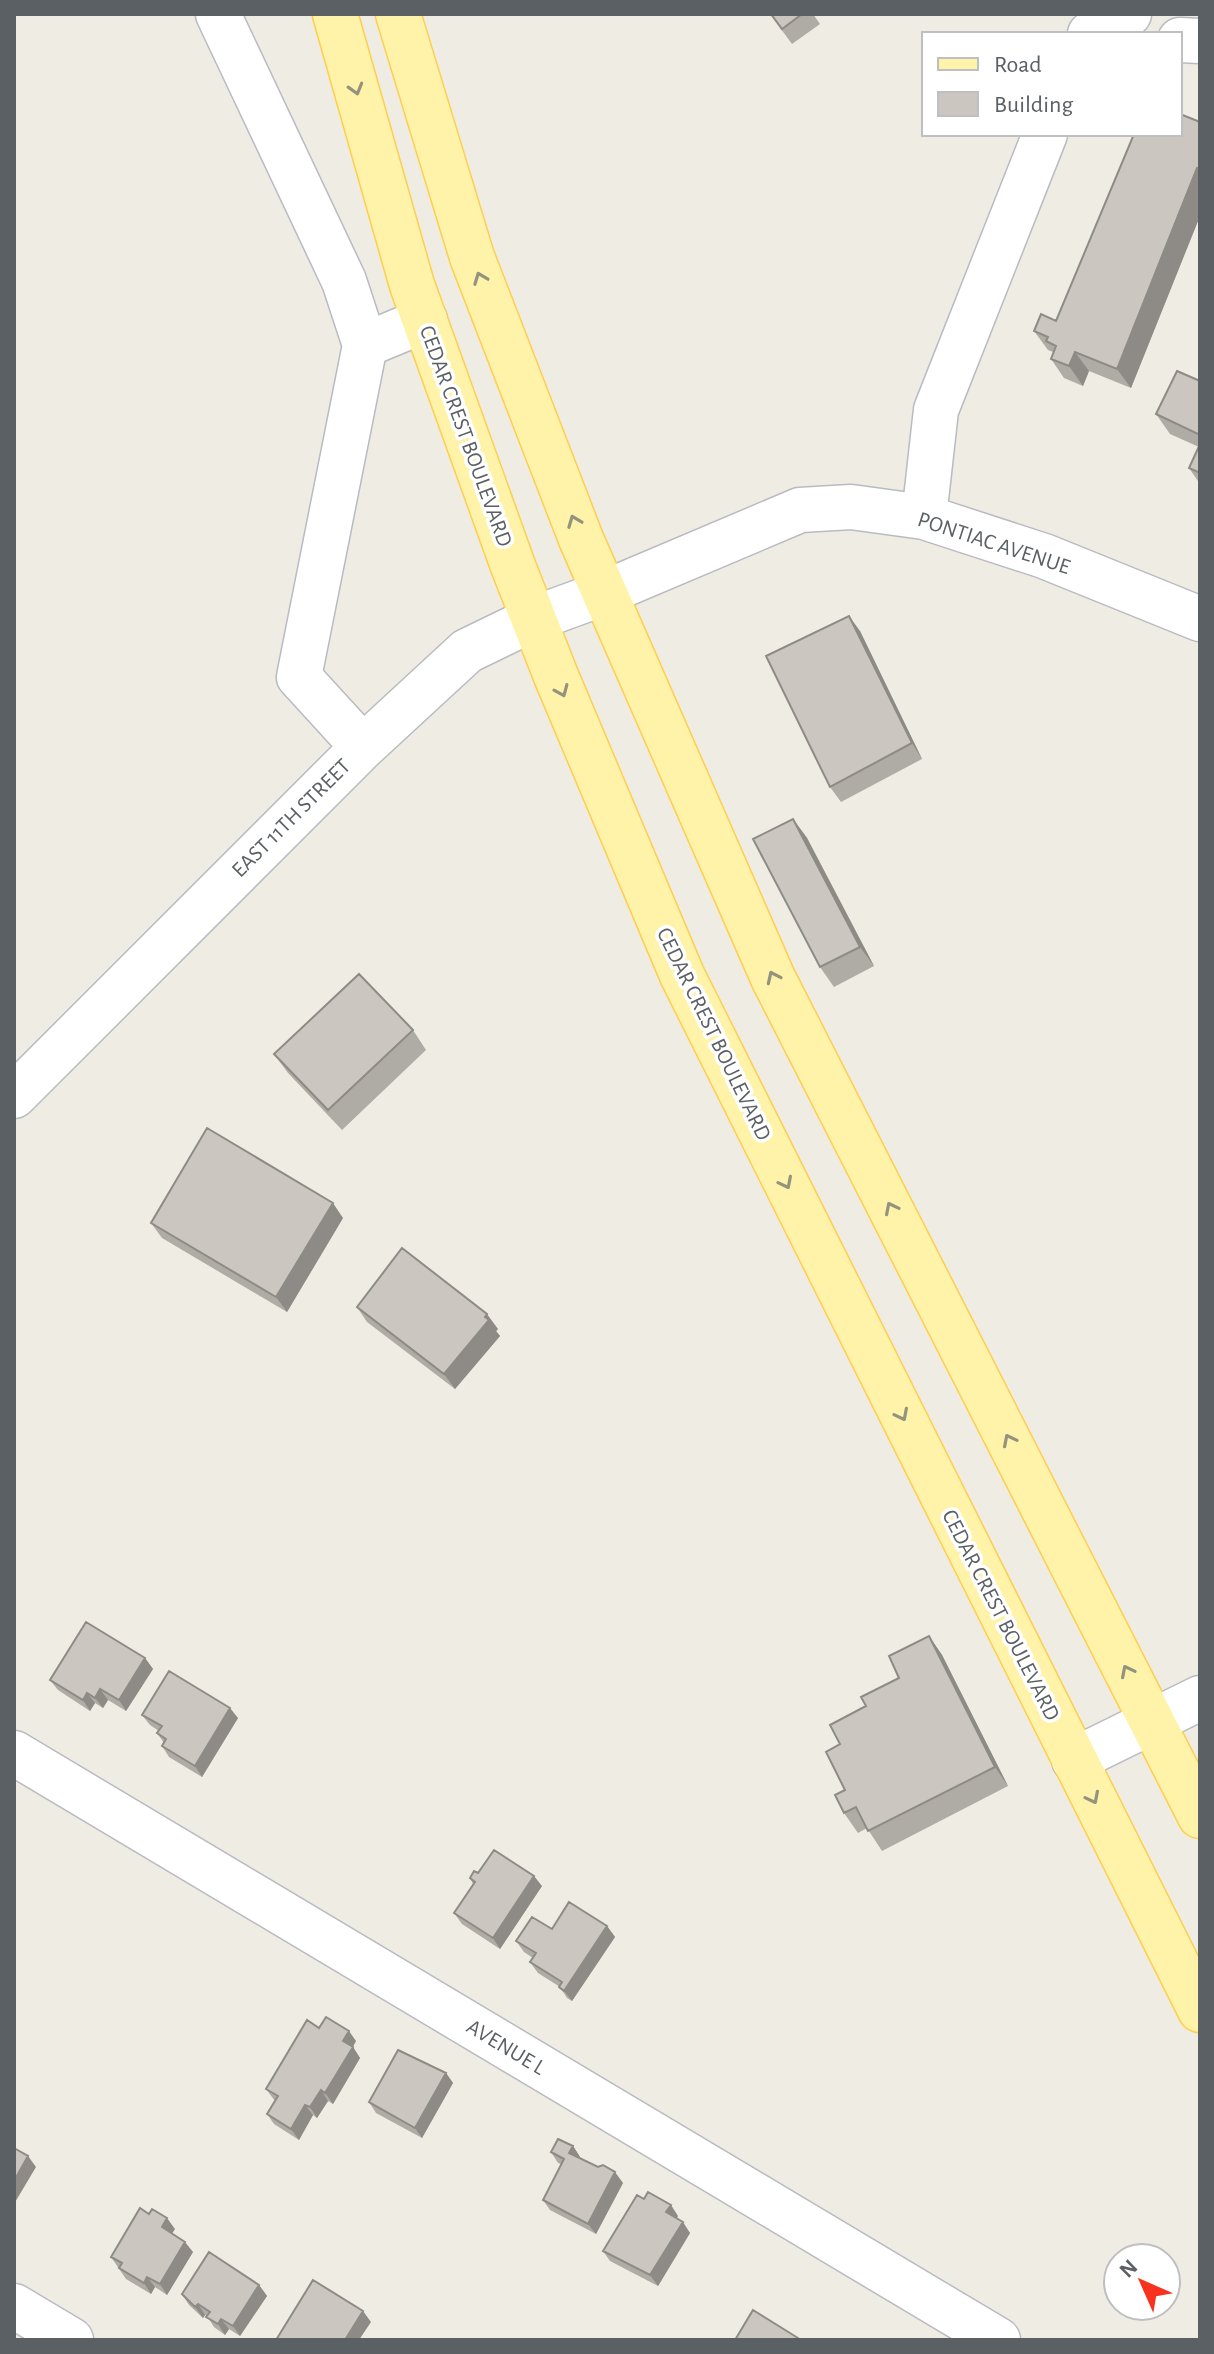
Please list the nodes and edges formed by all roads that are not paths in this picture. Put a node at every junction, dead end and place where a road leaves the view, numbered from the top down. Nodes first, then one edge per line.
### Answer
1 (218, 14) edge
2 (335, 14) edge
3 (398, 14) edge
4 (1129, 14) edge
5 (1094, 32) edge
6 (1044, 136) edge
7 (425, 320) junction
8 (365, 345) junction
9 (924, 517) junction
10 (604, 593) junction
11 (533, 619) junction
12 (1200, 619) edge
13 (363, 747) junction
14 (14, 1096) edge
15 (1200, 1698) edge
16 (1152, 1720) junction
17 (14, 1753) edge
18 (1074, 1760) junction
19 (1200, 1816) edge
20 (1200, 2010) edge
21 (14, 2306) edge
22 (71, 2340) edge
23 (998, 2340) edge

1 - 8 street
2 -> 7 main road, CEDAR CREST BOULEVARD
10 -> 3 main road
4 - 5 street
6 - 9 street
7 - 8 street
7 - 11 main road, CEDAR CREST BOULEVARD
8 - 13 street
9 - 10 street, PONTIAC AVENUE
9 - 12 street, PONTIAC AVENUE
10 - 11 street, EAST 11TH STREET
16 -> 10 main road
11 - 13 street, EAST 11TH STREET
11 -> 18 main road, CEDAR CREST BOULEVARD
13 - 14 street, EAST 11TH STREET
15 - 16 street
16 - 18 street
16 - 19 main road
17 - 23 street, AVENUE L
18 -> 20 main road, CEDAR CREST BOULEVARD
21 - 22 street

